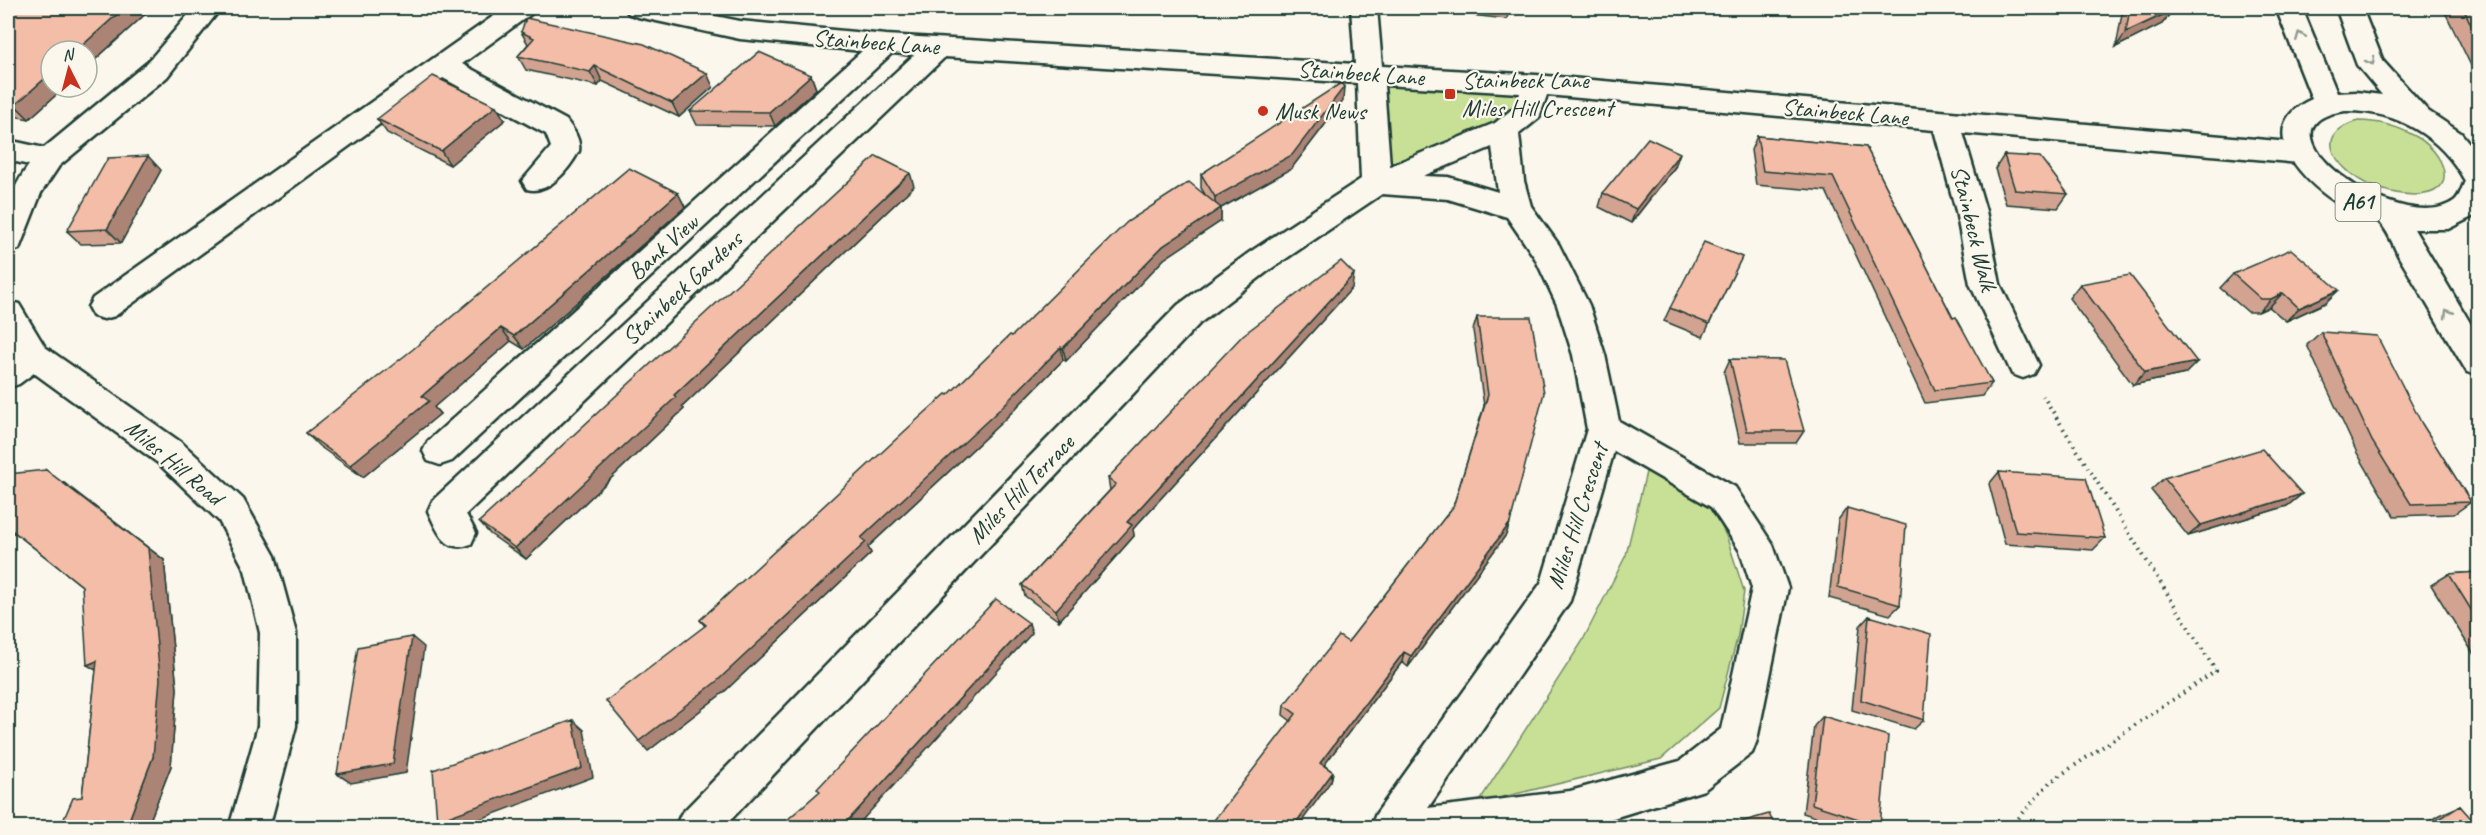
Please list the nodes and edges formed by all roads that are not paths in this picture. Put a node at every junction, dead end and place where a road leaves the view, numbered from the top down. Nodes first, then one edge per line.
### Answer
1 (208, 8) edge
2 (522, 8) edge
3 (638, 8) edge
4 (1364, 8) edge
5 (2289, 8) edge
6 (2349, 8) edge
7 (886, 44) junction
8 (939, 47) junction
9 (441, 66) junction
10 (1367, 72) junction
11 (1536, 85) junction
12 (2327, 103) junction
13 (2421, 119) junction
14 (1946, 121) junction
15 (1505, 130) junction
16 (8, 150) edge
17 (2300, 153) junction
18 (49, 159) junction
19 (537, 181) dead end
20 (1376, 184) junction
21 (2475, 186) edge
22 (1517, 209) junction
23 (2390, 215) junction
24 (8, 241) edge
25 (104, 308) dead end
26 (8, 313) edge
27 (2478, 363) edge
28 (21, 365) edge
29 (2023, 365) road end
30 (1604, 429) junction
31 (440, 451) dead end
32 (459, 533) dead end
33 (249, 828) edge
34 (695, 828) edge
35 (1390, 828) edge
36 (1425, 828) edge

1 - 18 main road
2 - 9 main road
3 - 7 main road, Stainbeck Lane
4 - 10 main road
12 -> 5 main road
6 -> 13 main road, A61
7 - 8 main road, Stainbeck Lane
7 - 31 main road, Bank View
8 - 10 main road, Stainbeck Lane
8 - 32 main road, Stainbeck Gardens
9 - 19 main road
9 - 25 main road
10 - 11 main road, Stainbeck Lane
10 - 20 main road
11 - 14 main road, Stainbeck Lane
11 - 15 main road, Miles Hill Terrace
12 - 13 main road, A61
12 - 17 main road
13 - 21 main road, A61
14 - 17 main road, Stainbeck Lane
14 - 29 main road, Stainbeck Walk
15 - 20 main road, Miles Hill Terrace
15 - 22 main road, Miles Hill Crescent
16 - 18 main road
17 - 23 main road, A61
18 - 24 main road
20 - 22 main road
20 - 34 main road, Miles Hill Terrace
21 - 23 main road, A61
22 - 30 main road, Miles Hill Crescent
27 -> 23 main road, A61
26 - 28 main road, Miles Hill Road
28 - 33 main road, Miles Hill Road
30 - 35 main road, Miles Hill Crescent
30 - 36 main road

